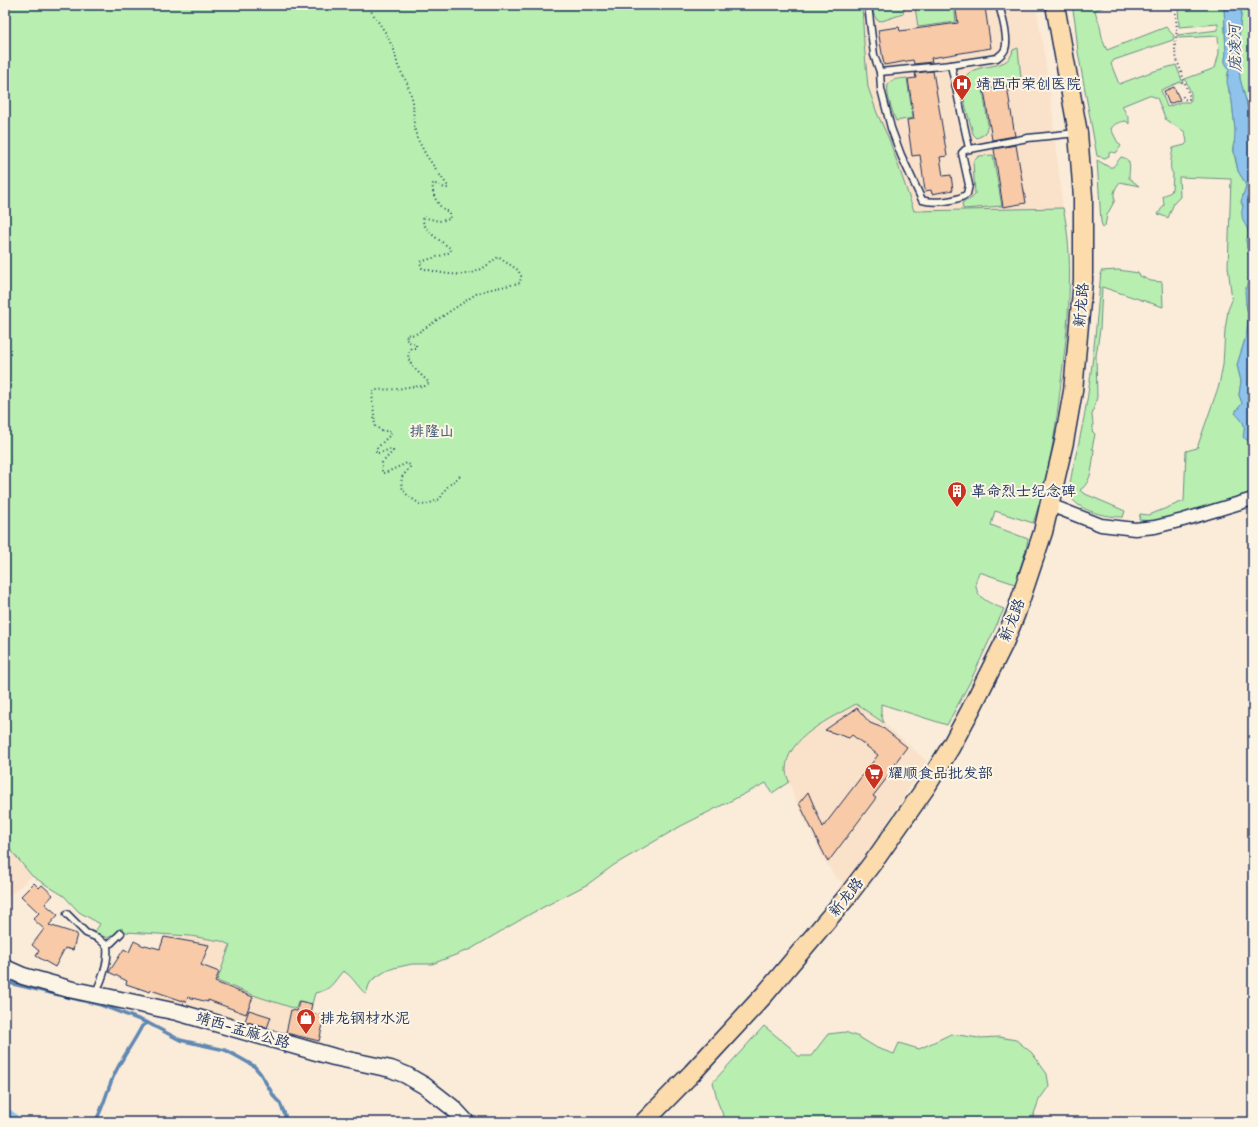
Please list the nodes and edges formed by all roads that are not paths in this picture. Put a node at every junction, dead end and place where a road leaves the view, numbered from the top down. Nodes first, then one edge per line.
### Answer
1 (868, 5) edge
2 (1000, 5) edge
3 (1055, 5) edge
4 (1062, 5) edge
5 (951, 65) junction
6 (880, 72) junction
7 (1081, 133) junction
8 (969, 148) junction
9 (1251, 500) edge
10 (1052, 506) junction
11 (67, 914) dead end
12 (121, 933) dead end
13 (105, 944) junction
14 (5, 968) edge
15 (94, 995) junction
16 (466, 1122) edge
17 (644, 1122) edge
18 (650, 1122) edge

1 - 6 lane
2 - 5 lane
3 - 7 main road, 新龙路
4 - 7 main road, 新龙路
5 - 6 lane
5 - 8 lane
6 - 8 lane
7 - 8 lane
7 - 10 main road, 新龙路
9 - 10 street
10 - 17 main road, 新龙路
10 - 18 main road, 新龙路
11 - 13 lane
12 - 13 lane
13 - 15 lane
14 - 15 main road, 靖西-孟麻公路
15 - 16 main road, 靖西-孟麻公路

